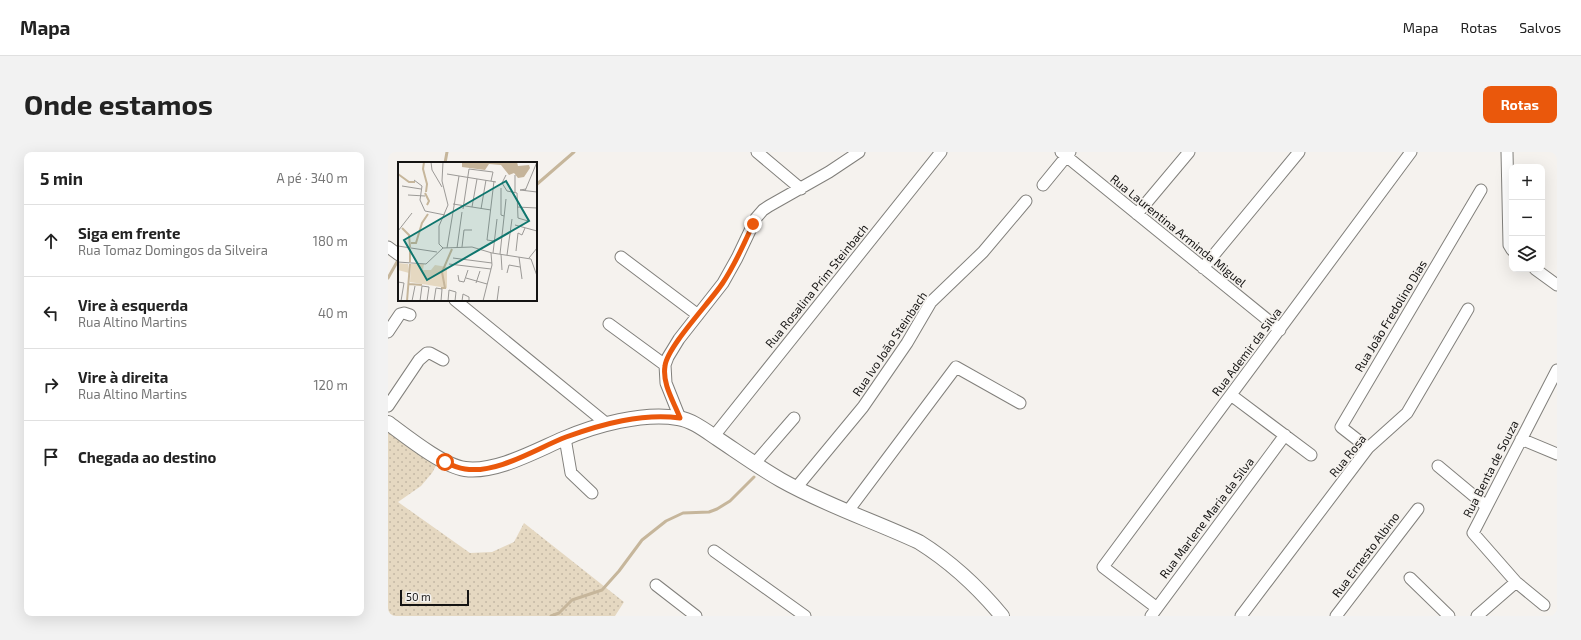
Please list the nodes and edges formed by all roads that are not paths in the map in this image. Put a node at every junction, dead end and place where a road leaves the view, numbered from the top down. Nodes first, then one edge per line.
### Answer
1 (757, 152) edge
2 (859, 152) edge
3 (941, 152) edge
4 (1189, 152) edge
5 (1299, 152) edge
6 (1411, 152) edge
7 (1507, 152) edge
8 (1065, 153) edge
9 (1043, 185) dead end
10 (801, 189) junction
11 (1481, 190) dead end
12 (1026, 201) dead end
13 (1137, 214) junction
14 (1509, 245) edge
15 (388, 247) edge
16 (398, 254) edge
17 (621, 257) dead end
18 (1204, 268) junction
19 (1539, 272) edge
20 (1557, 286) edge
21 (456, 301) edge
22 (1468, 309) dead end
23 (410, 315) dead end
24 (698, 315) junction
25 (609, 324) dead end
26 (1280, 330) junction
27 (388, 332) edge
28 (443, 360) dead end
29 (665, 365) junction
30 (1557, 370) edge
31 (1231, 395) junction
32 (1020, 403) dead end
33 (388, 406) edge
34 (680, 418) junction
35 (794, 418) dead end
36 (388, 423) edge
37 (607, 424) junction
38 (714, 436) junction
39 (1285, 436) junction
40 (565, 438) junction
41 (1521, 439) junction
42 (1368, 448) junction
43 (1557, 454) edge
44 (1311, 456) dead end
45 (755, 463) junction
46 (1438, 466) dead end
47 (796, 488) junction
48 (592, 493) dead end
49 (1486, 506) junction
50 (1418, 509) dead end
51 (848, 511) junction
52 (714, 552) dead end
53 (1410, 578) dead end
54 (1516, 582) junction
55 (656, 585) dead end
56 (1544, 605) dead end
57 (1154, 612) edge
58 (696, 616) edge
59 (804, 616) edge
60 (1002, 616) edge
61 (1241, 616) edge
62 (1336, 616) edge
63 (1450, 616) edge
64 (1477, 616) edge

1 - 10 street
2 - 10 street
3 - 38 street, Rua Rosalina Prim Steinbach
4 - 13 street
5 - 18 street
6 - 26 street, Rua Ademir da Silva
7 - 14 street
8 - 9 street
8 - 13 street, Rua Laurentina Arminda Miguel
10 - 24 street
11 - 42 street, Rua João Fredolino Dias
12 - 47 street, Rua Ivo João Steinbach
13 - 18 street, Rua Laurentina Arminda Miguel
15 - 16 street
17 - 24 street
18 - 26 street, Rua Laurentina Arminda Miguel
19 - 20 street
21 - 37 street
22 - 42 street, Rua Rosa
23 - 27 street
24 - 29 street
25 - 29 street
26 - 31 street, Rua Ademir da Silva
28 - 33 street
29 - 34 street
30 - 41 street, Rua Benta de Souza
31 - 39 street
31 - 57 street, Rua Ademir da Silva
32 - 51 street
34 - 37 main road
34 - 38 main road
35 - 45 street
36 - 40 main road
37 - 40 main road
38 - 45 main road
39 - 44 street
39 - 57 street, Rua Marlene Maria da Silva
40 - 48 street
41 - 43 street
41 - 49 street, Rua Benta de Souza
42 - 61 street, Rua Rosa
45 - 47 main road
46 - 49 street
47 - 51 main road
49 - 54 street, Rua Benta de Souza
50 - 62 street, Rua Ernesto Albino
51 - 60 main road
52 - 59 street
53 - 63 street
54 - 56 street, Rua Benta de Souza
54 - 64 street
55 - 58 street

